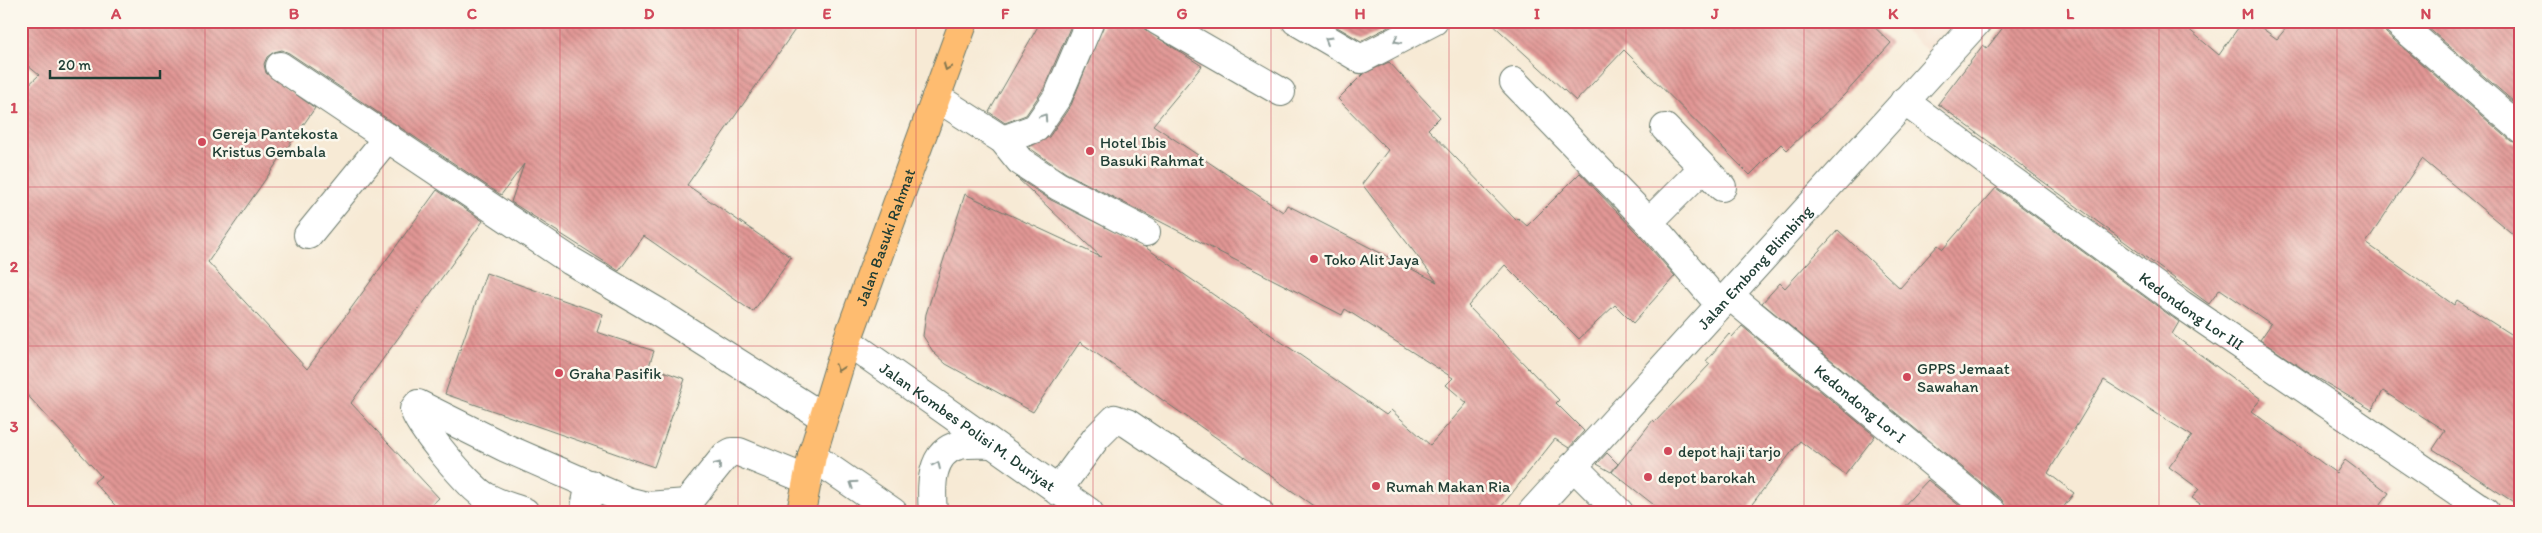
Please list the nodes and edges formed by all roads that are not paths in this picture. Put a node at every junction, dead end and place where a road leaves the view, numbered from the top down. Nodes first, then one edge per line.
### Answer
1 (964, 21) edge
2 (1090, 21) edge
3 (1158, 21) edge
4 (1296, 21) edge
5 (1434, 21) edge
6 (1978, 21) edge
7 (2396, 21) edge
8 (280, 66) dead end
9 (1514, 82) dead end
10 (1281, 92) dead end
11 (936, 97) junction
12 (1904, 101) junction
13 (1665, 128) dead end
14 (2521, 129) edge
15 (388, 137) junction
16 (1003, 140) junction
17 (1703, 168) junction
18 (1722, 186) dead end
19 (1650, 222) junction
20 (1146, 232) dead end
21 (308, 235) dead end
22 (1725, 300) junction
23 (847, 341) junction
24 (823, 417) junction
25 (992, 444) junction
26 (1573, 466) junction
27 (810, 468) junction
28 (590, 484) junction
29 (1057, 491) junction
30 (687, 507) edge
31 (525, 512) edge
32 (584, 512) edge
33 (802, 512) edge
34 (893, 512) edge
35 (933, 512) edge
36 (1089, 512) edge
37 (1259, 512) edge
38 (1532, 512) edge
39 (1619, 512) edge
40 (1992, 512) edge
41 (2486, 512) edge

1 -> 11 main road, Jalan Basuki Rahmat
16 -> 2 street
3 - 10 street
5 -> 4 street
6 - 12 street, Jalan Embong Blimbing
7 - 14 street
8 - 15 street
9 - 19 street, Kedondong Lor I
11 - 16 street
11 - 23 main road, Jalan Basuki Rahmat
12 - 22 street, Jalan Embong Blimbing
12 - 41 street, Kedondong Lor III
13 - 17 street
15 - 21 street
15 - 24 street
16 - 20 street
17 - 18 street
17 - 19 street
19 - 22 street, Kedondong Lor I
22 - 26 street, Jalan Embong Blimbing
22 - 40 street, Kedondong Lor I
23 -> 24 main road, Jalan Basuki Rahmat
23 - 25 street, Jalan Kombes Polisi M. Duriyat
24 - 27 main road, Jalan Basuki Rahmat
25 - 29 street, Jalan Kombes Polisi M. Duriyat
35 -> 25 street
26 - 38 street, Jalan Embong Blimbing
26 - 39 street
30 -> 27 street
27 - 33 main road, Jalan Basuki Rahmat
34 -> 27 street
28 - 30 street
28 - 31 street
28 - 32 street
29 - 36 street, Jalan Kombes Polisi M. Duriyat
29 - 37 street

